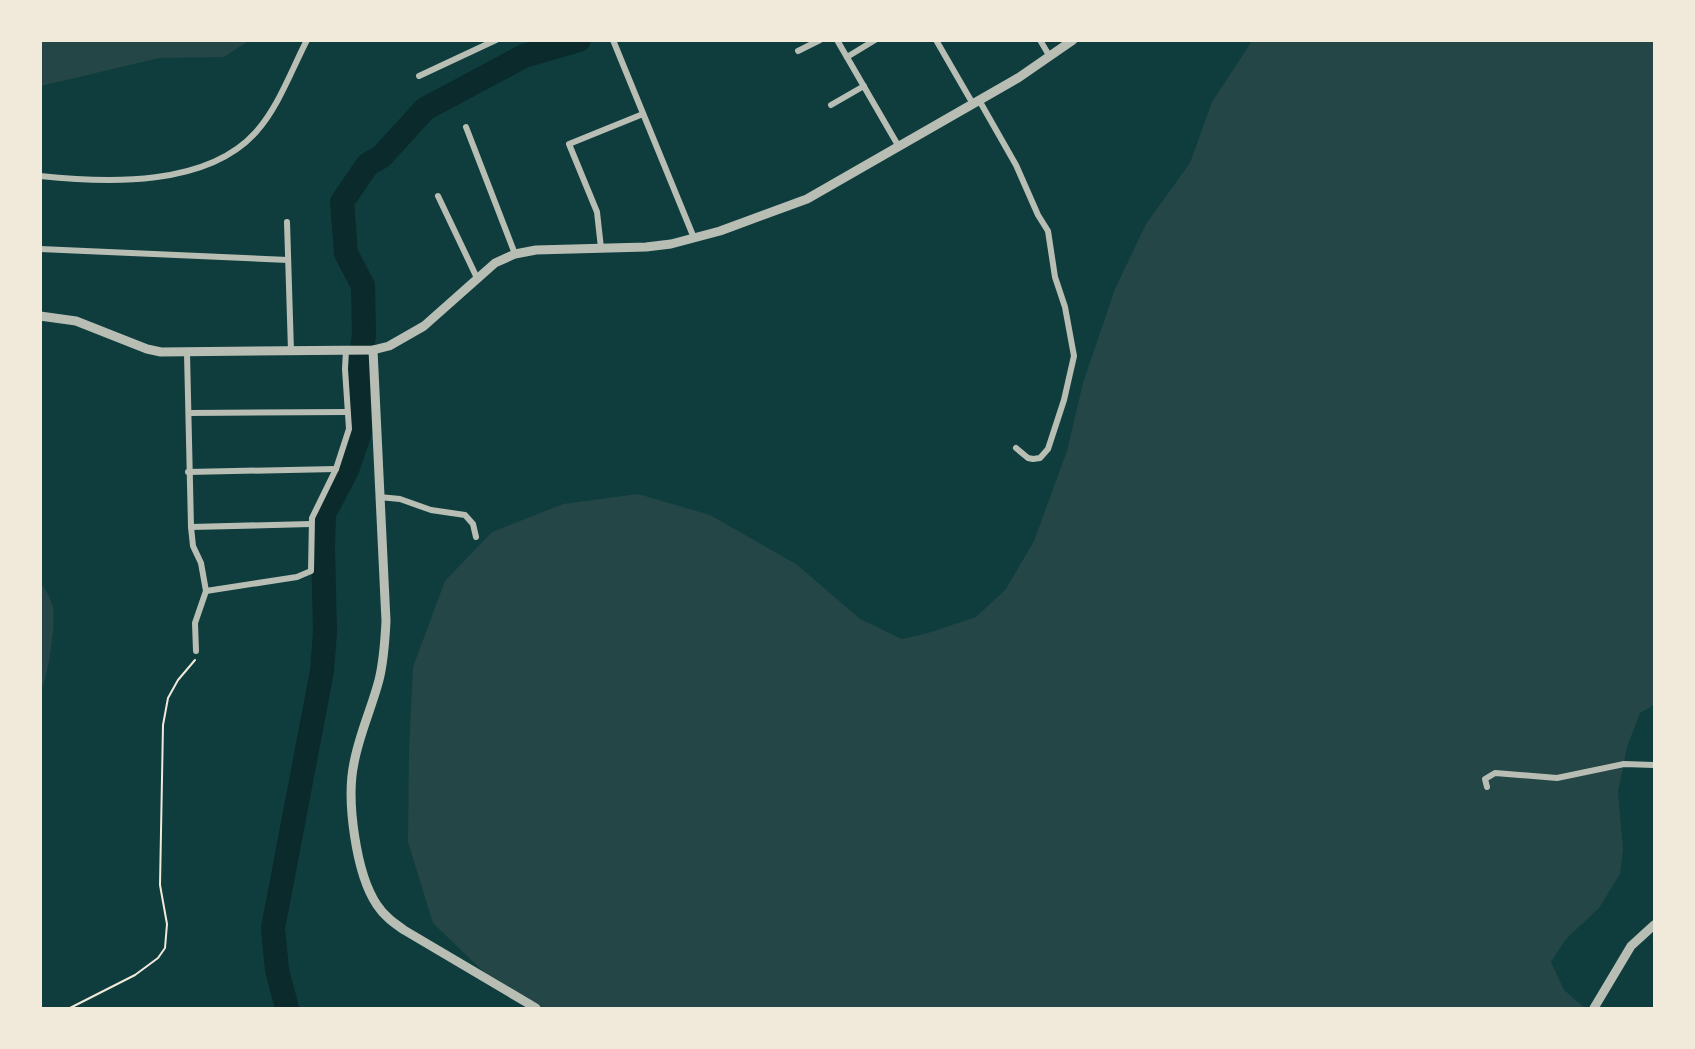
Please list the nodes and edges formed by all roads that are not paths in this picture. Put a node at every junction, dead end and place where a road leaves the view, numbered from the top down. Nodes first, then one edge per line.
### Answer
1 (308, 40) edge
2 (496, 40) edge
3 (613, 40) edge
4 (820, 40) edge
5 (837, 40) edge
6 (875, 40) edge
7 (936, 40) edge
8 (1040, 40) edge
9 (1073, 40) edge
10 (798, 51) dead end
11 (847, 57) junction
12 (1050, 57) junction
13 (419, 76) dead end
14 (864, 86) junction
15 (976, 102) junction
16 (831, 105) dead end
17 (644, 114) junction
18 (466, 127) dead end
19 (899, 147) junction
20 (40, 176) edge
21 (438, 196) dead end
22 (287, 222) dead end
23 (694, 238) junction
24 (601, 248) junction
25 (40, 249) edge
26 (515, 254) junction
27 (288, 260) junction
28 (477, 278) junction
29 (40, 316) edge
30 (350, 350) junction
31 (370, 350) junction
32 (291, 351) junction
33 (187, 353) junction
34 (347, 412) junction
35 (189, 413) junction
36 (1016, 448) dead end
37 (336, 469) junction
38 (188, 472) junction
39 (379, 497) junction
40 (311, 525) junction
41 (191, 527) junction
42 (476, 537) dead end
43 (206, 591) junction
44 (196, 651) road end
45 (1654, 765) edge
46 (1487, 787) dead end
47 (1654, 925) edge
48 (537, 1008) edge
49 (1594, 1008) edge

1 - 20 street
2 - 13 street
3 - 17 street
4 - 10 street
5 - 11 street
6 - 11 street
7 - 15 street
8 - 12 street
9 - 12 street
11 - 14 street
12 - 15 street
14 - 16 street
14 - 19 street
15 - 19 street
15 - 36 street
17 - 23 street
17 - 24 street
18 - 26 street
19 - 23 street
21 - 28 street
22 - 27 street
23 - 24 street
24 - 26 street
25 - 27 street
26 - 28 street
27 - 32 street
28 - 31 street
29 - 33 street
30 - 31 street
30 - 32 street
30 - 34 street
31 - 39 street
32 - 33 street
33 - 35 street
34 - 35 street
34 - 37 street
35 - 38 street
37 - 38 street
37 - 40 street
38 - 41 street
39 - 42 street
39 - 48 street
40 - 41 street
40 - 43 street
41 - 43 street
43 - 44 street
45 - 46 street
47 - 49 street

